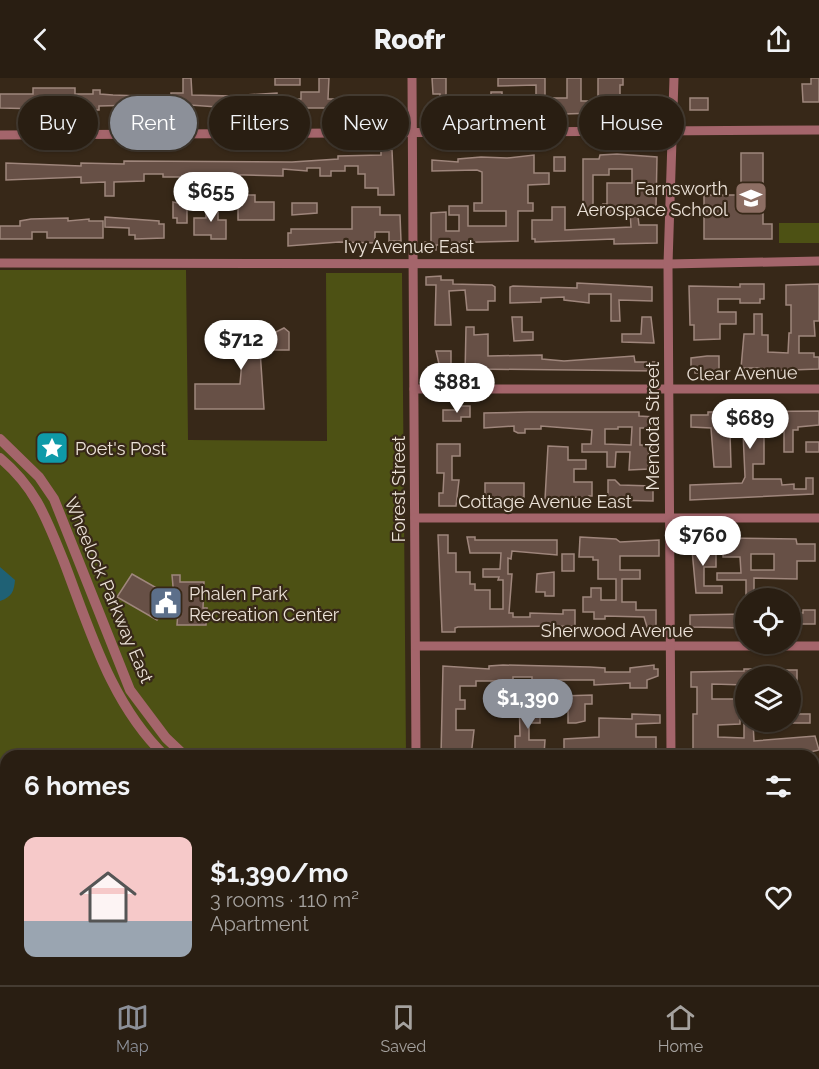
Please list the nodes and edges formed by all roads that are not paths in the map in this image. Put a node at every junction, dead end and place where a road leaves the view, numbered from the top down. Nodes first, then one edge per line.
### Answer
1 (412, 78) edge
2 (674, 78) edge
3 (673, 96) edge
4 (819, 130) edge
5 (684, 131) edge
6 (579, 132) edge
7 (412, 133) junction
8 (0, 135) edge
9 (670, 150) edge
10 (819, 261) edge
11 (413, 262) junction
12 (0, 263) edge
13 (668, 264) junction
14 (819, 389) edge
15 (414, 390) junction
16 (668, 391) junction
17 (0, 439) edge
18 (0, 458) edge
19 (415, 518) junction
20 (669, 518) junction
21 (819, 518) edge
22 (416, 646) junction
23 (670, 646) junction
24 (819, 646) edge
25 (160, 750) edge
26 (179, 750) edge
27 (416, 750) edge
28 (671, 750) edge

1 - 7 street, Forest Street
2 - 3 street, Mendota Street
4 - 5 street
6 - 7 street
7 - 8 street
7 - 11 street, Forest Street
9 - 13 street, Mendota Street
10 - 13 street, Ivy Avenue East
11 - 12 street, Ivy Avenue East
11 - 13 street, Ivy Avenue East
11 - 15 street, Forest Street
13 - 16 street, Mendota Street
14 - 16 street, Clear Avenue
15 - 16 street, Clear Avenue
15 - 19 street, Forest Street
16 - 20 street, Mendota Street
17 - 26 street, Wheelock Parkway East
18 - 25 street, Wheelock Parkway East
19 - 20 street, Cottage Avenue East
19 - 22 street, Forest Street
20 - 21 street, Cottage Avenue East
20 - 23 street, Mendota Street
22 - 23 street, Sherwood Avenue
22 - 27 street, Forest Street
23 - 24 street, Sherwood Avenue
23 - 28 street, Mendota Street

